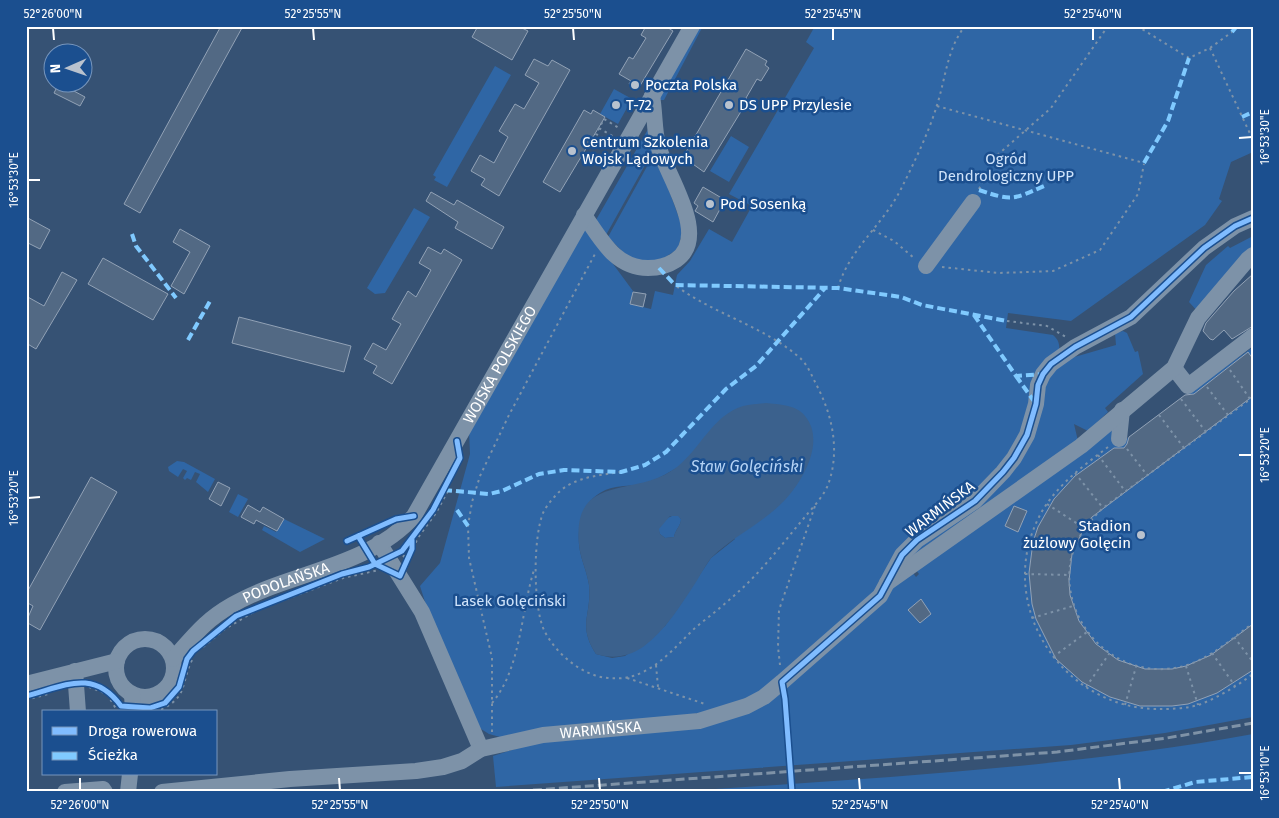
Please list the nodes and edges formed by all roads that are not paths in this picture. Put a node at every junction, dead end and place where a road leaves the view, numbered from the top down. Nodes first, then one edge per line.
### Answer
1 (692, 26) edge
2 (652, 96) junction
3 (973, 202) road end
4 (584, 215) junction
5 (1253, 218) edge
6 (1253, 255) edge
7 (926, 266) road end
8 (1253, 336) edge
9 (1174, 368) junction
10 (1122, 410) junction
11 (1119, 439) road end
12 (380, 543) junction
13 (887, 583) junction
14 (197, 630) junction
15 (161, 643) junction
16 (173, 659) junction
17 (117, 660) junction
18 (78, 675) junction
19 (118, 678) junction
20 (26, 684) edge
21 (146, 708) edge
22 (78, 710) edge
23 (487, 748) junction
24 (75, 785) edge
25 (105, 792) edge
26 (162, 792) edge

1 - 2 street, WOJSKA POLSKIEGO
2 - 4 street, WOJSKA POLSKIEGO
2 - 4 street
3 - 7 street
4 - 12 street, WOJSKA POLSKIEGO
5 - 13 street, WARMIŃSKA
6 - 9 street
8 - 9 street
9 - 10 street
10 - 11 street
10 - 13 street
12 - 14 street, PODOLAŃSKA
12 - 23 street
13 - 23 street, WARMIŃSKA
14 - 15 street, PODOLAŃSKA
14 - 16 street, PODOLAŃSKA
15 - 16 street
15 - 17 street
16 - 21 street
17 - 18 street
17 - 19 street
18 - 19 street
18 - 20 street
18 - 22 street
19 - 21 street
23 - 26 street, WARMIŃSKA
24 - 25 street

